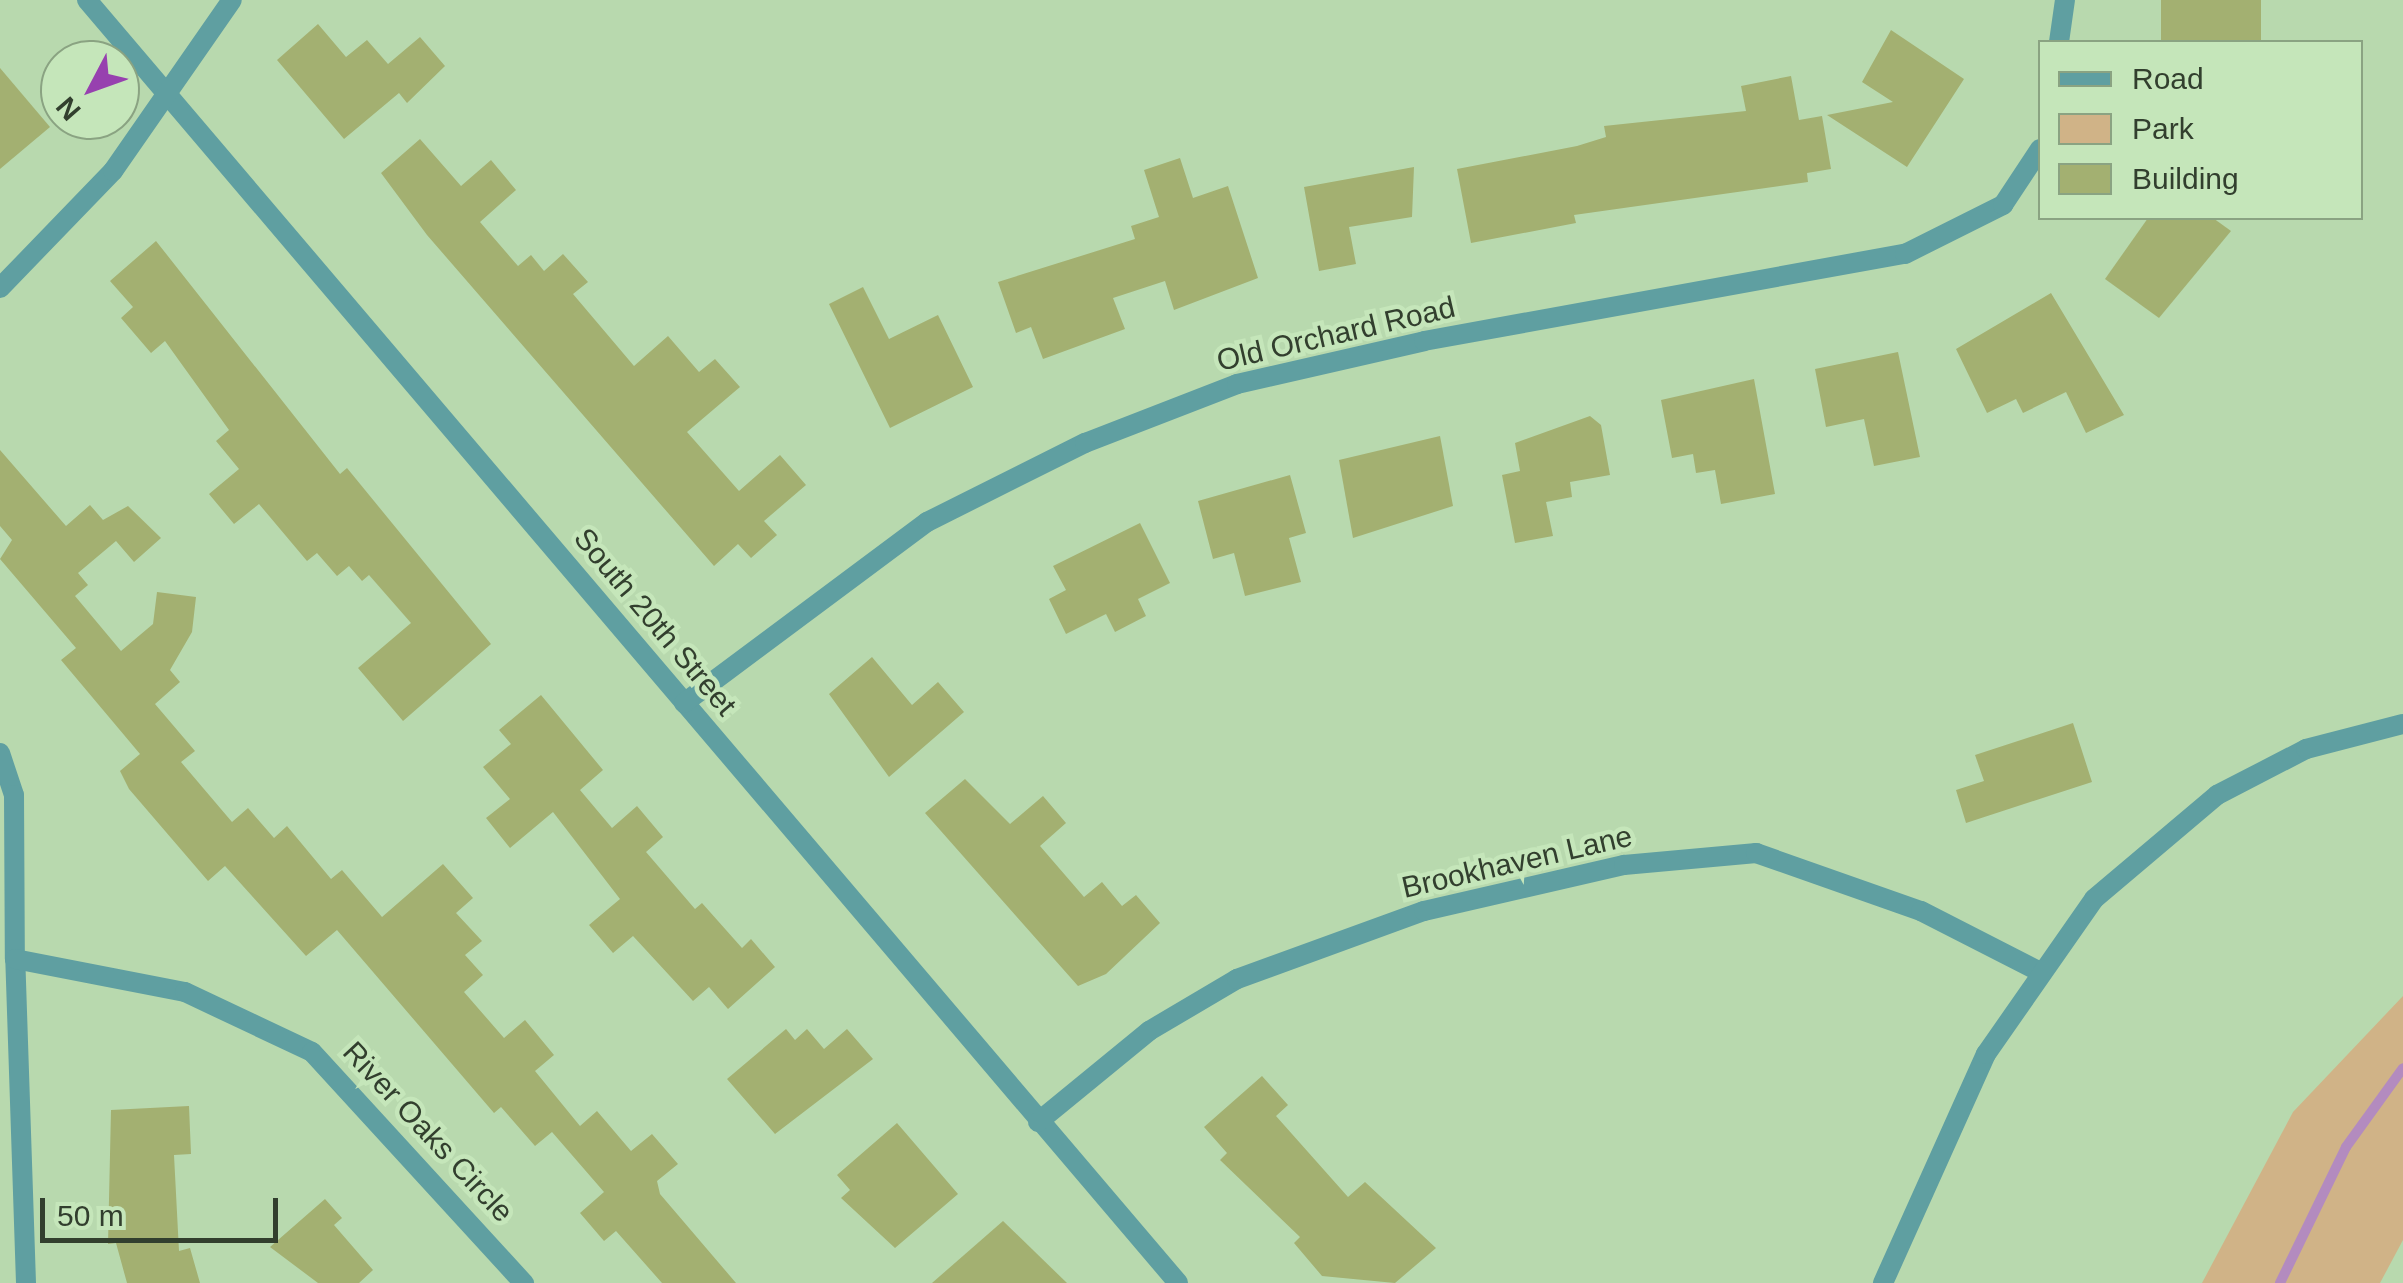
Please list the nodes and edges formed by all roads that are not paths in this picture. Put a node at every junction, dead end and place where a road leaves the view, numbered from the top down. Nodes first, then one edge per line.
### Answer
1 (88, 0) edge
2 (232, 0) edge
3 (2065, 0) edge
4 (2060, 40) edge
5 (170, 96) junction
6 (2038, 152) edge
7 (0, 288) edge
8 (684, 702) junction
9 (2403, 724) edge
10 (0, 754) edge
11 (15, 959) junction
12 (2042, 973) junction
13 (1038, 1122) junction
14 (26, 1283) edge
15 (524, 1283) edge
16 (1178, 1283) edge
17 (1883, 1283) edge

1 - 5 street, South 20th Street
2 - 5 street
3 - 4 street
5 - 7 street
5 - 8 street, South 20th Street
6 - 8 street, Old Orchard Road
8 - 13 street, South 20th Street
9 - 12 street
10 - 11 street
11 - 14 street
11 - 15 street, River Oaks Circle
12 - 13 street, Brookhaven Lane
12 - 17 street
13 - 16 street, South 20th Street

